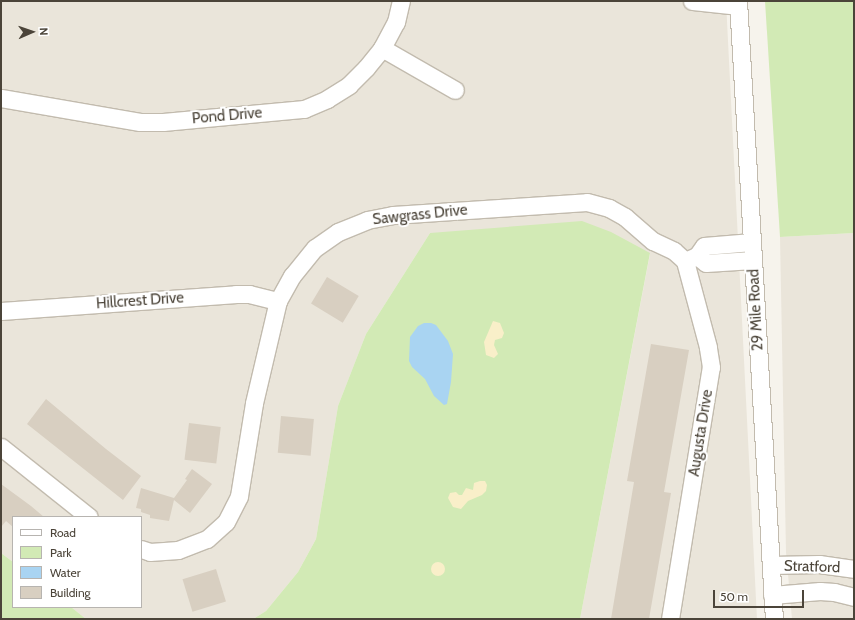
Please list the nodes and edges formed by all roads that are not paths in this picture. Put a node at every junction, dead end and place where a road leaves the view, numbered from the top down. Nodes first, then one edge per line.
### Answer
1 (401, 1) edge
2 (692, 1) edge
3 (738, 4) edge
4 (382, 48) junction
5 (455, 90) dead end
6 (1, 98) edge
7 (752, 242) junction
8 (691, 259) junction
9 (753, 260) junction
10 (278, 301) junction
11 (1, 311) edge
12 (1, 447) edge
13 (88, 516) edge
14 (142, 549) edge
15 (771, 565) junction
16 (854, 569) edge
17 (772, 595) junction
18 (854, 597) edge
19 (670, 619) edge
20 (774, 619) edge

1 - 4 street, Pond Drive
2 - 3 street
3 - 7 street, 29 Mile Road
4 - 5 street
4 - 6 street, Pond Drive
7 - 8 street
7 - 9 street, 29 Mile Road
8 - 9 street
8 - 10 street, Sawgrass Drive
8 - 19 street, Augusta Drive
9 - 15 street, 29 Mile Road
10 - 11 street, Hillcrest Drive
10 - 14 street, Sawgrass Drive
12 - 13 street
15 - 16 street, Stratford
15 - 17 street, 29 Mile Road
17 - 18 street, Stratford
17 - 20 street, 29 Mile Road

